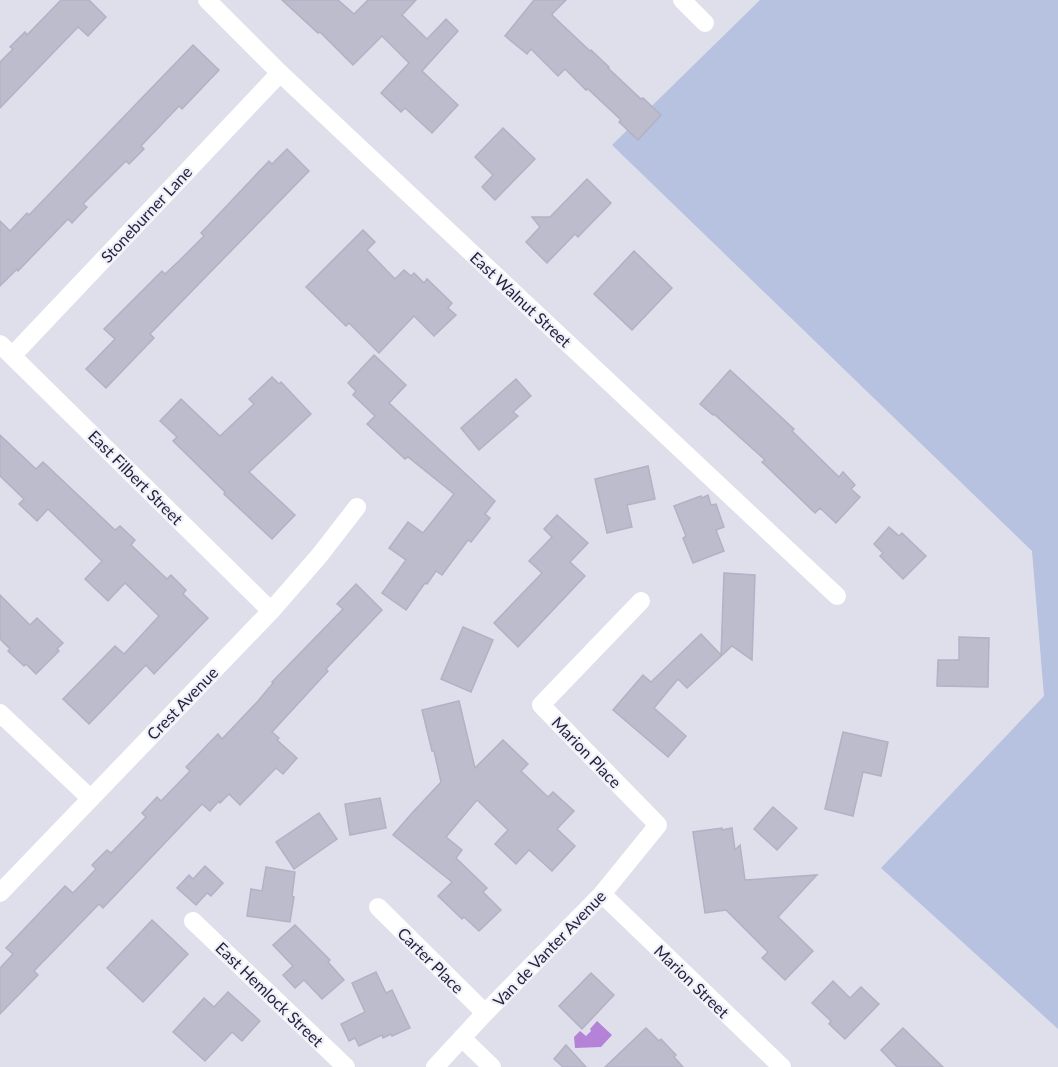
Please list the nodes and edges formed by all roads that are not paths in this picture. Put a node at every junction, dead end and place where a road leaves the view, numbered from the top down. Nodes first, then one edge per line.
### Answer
1 (207, 0) edge
2 (682, 0) edge
3 (705, 23) dead end
4 (280, 73) junction
5 (6, 350) edge
6 (357, 507) dead end
7 (837, 596) dead end
8 (641, 601) dead end
9 (272, 610) junction
10 (0, 713) edge
11 (90, 798) junction
12 (658, 825) joint
13 (0, 893) edge
14 (602, 894) junction
15 (378, 907) dead end
16 (193, 921) dead end
17 (485, 1013) junction
18 (462, 1038) junction
19 (346, 1067) edge
20 (435, 1067) edge
21 (492, 1067) edge
22 (782, 1067) edge

1 - 4 street, East Walnut Street
2 - 3 street
4 - 5 street, Stoneburner Lane
4 - 7 street, East Walnut Street
5 - 9 street, East Filbert Street
6 - 9 street, Crest Avenue
8 - 12 street, Marion Place
9 - 11 street, Crest Avenue
10 - 11 street
11 - 13 street, Crest Avenue
12 - 14 street, Van de Vanter Avenue
14 - 17 street, Van de Vanter Avenue
14 - 22 street, Marion Street
15 - 17 street, Carter Place
16 - 19 street, East Hemlock Street
17 - 18 street, Van de Vanter Avenue
18 - 20 street, Van de Vanter Avenue
18 - 21 street

